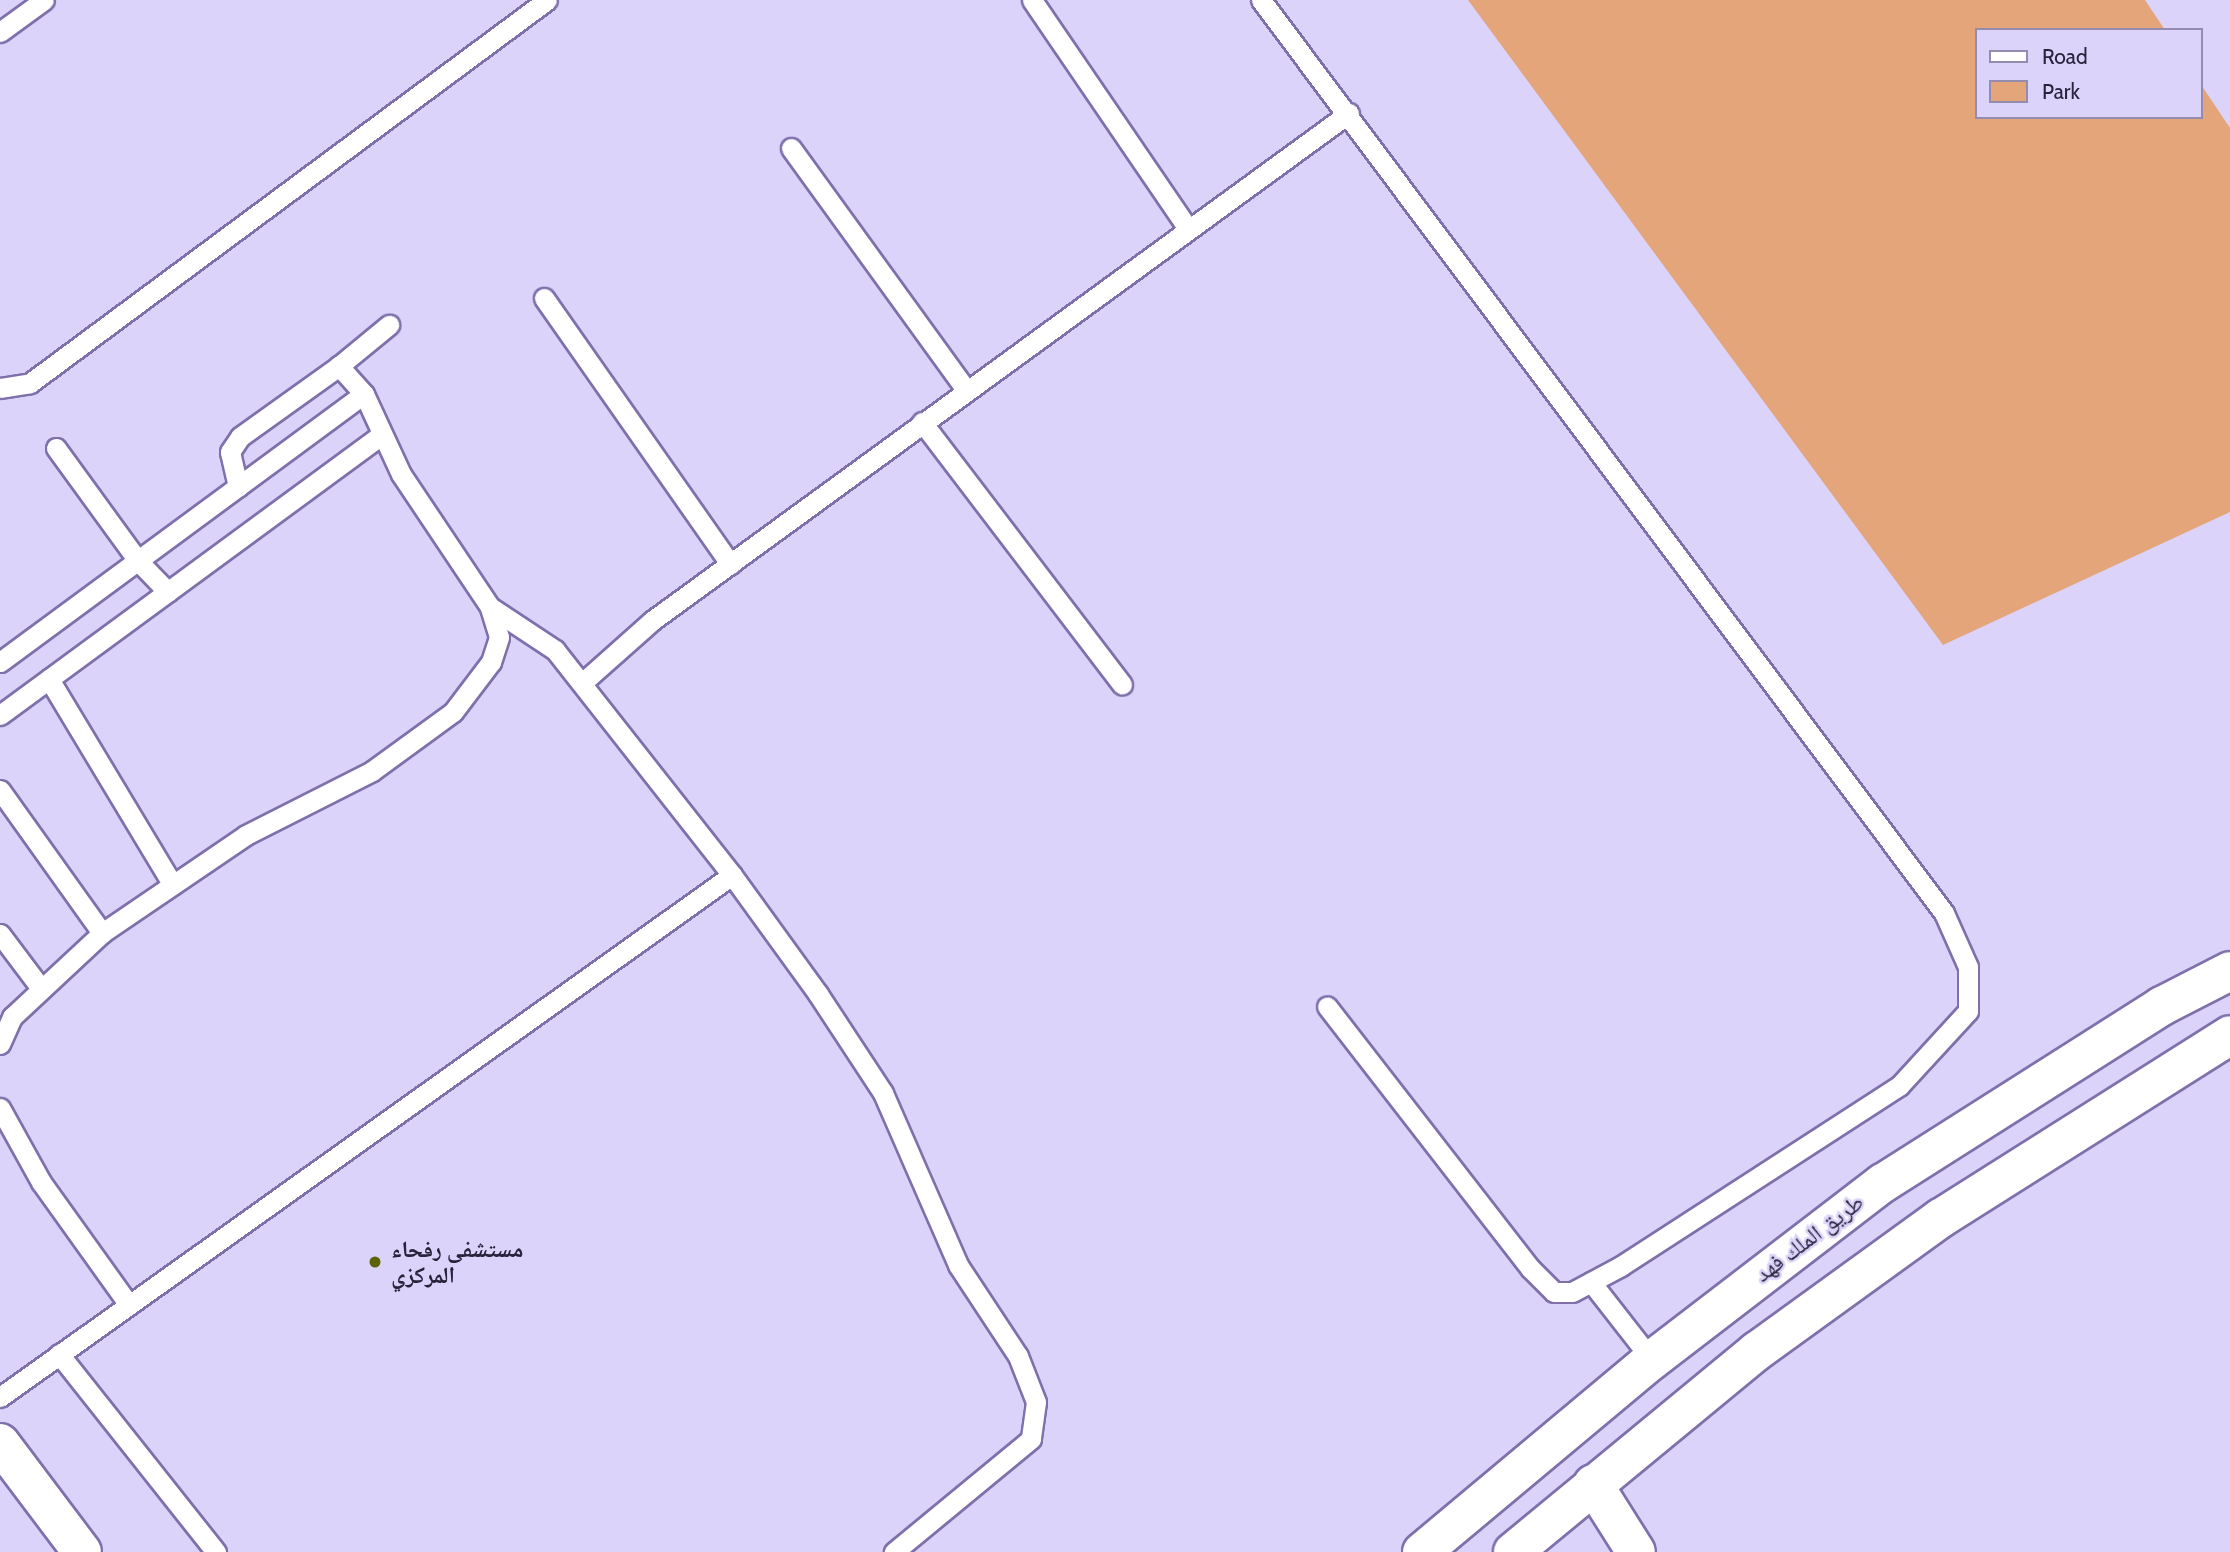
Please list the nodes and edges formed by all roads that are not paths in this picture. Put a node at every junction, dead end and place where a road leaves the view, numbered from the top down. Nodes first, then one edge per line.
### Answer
1 (44, 0) edge
2 (547, 0) edge
3 (1032, 0) edge
4 (1261, 0) edge
5 (0, 32) edge
6 (1349, 113) junction
7 (791, 148) dead end
8 (1188, 229) junction
9 (544, 298) dead end
10 (389, 325) dead end
11 (340, 366) junction
12 (0, 388) edge
13 (966, 390) junction
14 (364, 394) junction
15 (922, 422) junction
16 (382, 434) junction
17 (56, 448) dead end
18 (238, 487) junction
19 (138, 561) junction
20 (730, 564) junction
21 (168, 592) junction
22 (489, 607) junction
23 (0, 662) edge
24 (49, 679) junction
25 (582, 682) junction
26 (1122, 685) dead end
27 (0, 715) edge
28 (0, 790) edge
29 (732, 875) junction
30 (173, 885) junction
31 (102, 933) junction
32 (0, 934) edge
33 (2230, 971) edge
34 (40, 987) junction
35 (1327, 1006) dead end
36 (2230, 1035) edge
37 (0, 1044) edge
38 (0, 1108) edge
39 (1591, 1282) junction
40 (129, 1305) junction
41 (59, 1354) junction
42 (1651, 1360) junction
43 (0, 1397) edge
44 (0, 1443) edge
45 (1593, 1484) junction
46 (82, 1552) edge
47 (216, 1552) edge
48 (894, 1552) edge
49 (1422, 1552) edge
50 (1513, 1552) edge
51 (1636, 1552) edge

1 - 5 lane
2 - 12 lane
3 - 8 lane
4 - 6 lane
6 - 8 lane
6 - 39 lane
7 - 13 lane
8 - 13 lane
9 - 20 lane
10 - 11 lane
11 - 14 lane
11 - 18 lane
13 - 15 lane
14 - 16 lane
14 - 18 lane
15 - 20 lane
15 - 26 lane
16 - 21 lane
16 - 22 lane
17 - 19 lane
18 - 19 lane
19 - 21 lane
19 - 23 lane
20 - 25 lane
21 - 24 lane
22 - 25 lane
22 - 30 lane
24 - 27 lane
24 - 30 lane
25 - 29 lane
28 - 31 lane
29 - 40 lane
29 - 48 lane
30 - 31 lane
31 - 34 lane
32 - 34 lane
33 - 42 street, طريق الملك فهد
34 - 37 lane
35 - 39 lane
36 - 45 street
38 - 40 lane
39 - 42 lane
40 - 41 lane
41 - 43 lane
41 - 47 lane
42 - 49 street, طريق الملك فهد
44 - 46 street
45 - 50 street
45 - 51 street

